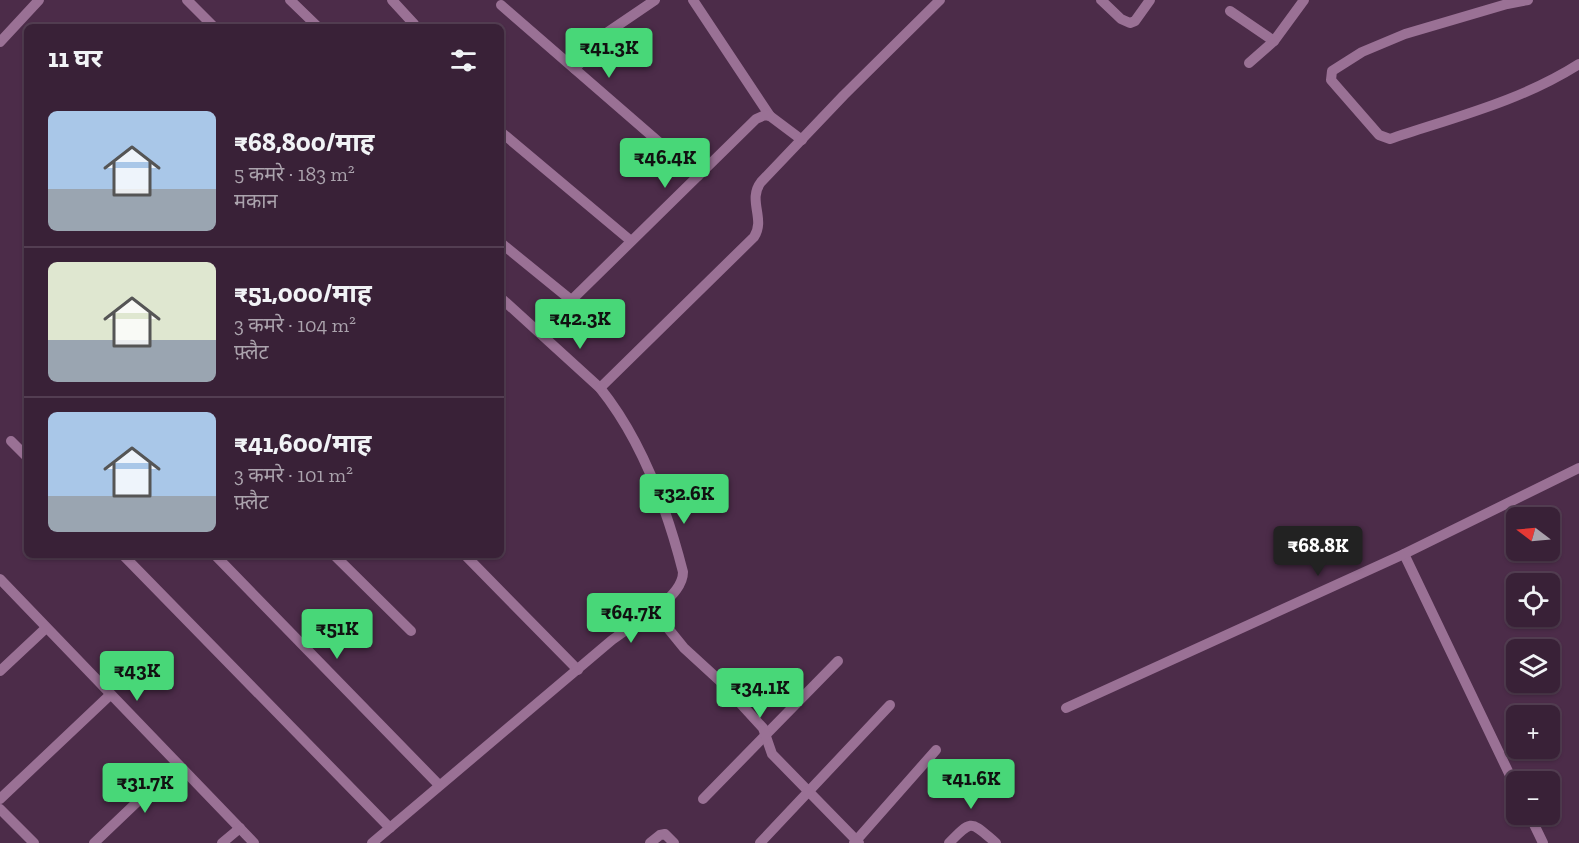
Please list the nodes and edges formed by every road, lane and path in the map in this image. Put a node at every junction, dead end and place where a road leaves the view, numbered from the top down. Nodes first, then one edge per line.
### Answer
1 (39, 0) edge
2 (187, 0) edge
3 (290, 0) edge
4 (392, 0) edge
5 (655, 0) edge
6 (693, 0) edge
7 (940, 0) edge
8 (1101, 0) edge
9 (1150, 0) edge
10 (1304, 0) edge
11 (1528, 0) edge
12 (501, 5) dead end
13 (1230, 11) dead end
14 (211, 24) edge
15 (315, 24) edge
16 (414, 24) edge
17 (1274, 41) junction
18 (0, 42) edge
19 (1249, 63) dead end
20 (1579, 64) edge
21 (575, 69) junction
22 (770, 116) junction
23 (504, 135) edge
24 (802, 140) junction
25 (698, 176) junction
26 (631, 241) junction
27 (504, 245) edge
28 (571, 300) junction
29 (504, 301) edge
30 (539, 332) junction
31 (600, 388) junction
32 (11, 441) dead end
33 (24, 455) edge
34 (1579, 468) edge
35 (1404, 554) junction
36 (126, 558) edge
37 (218, 558) edge
38 (337, 558) edge
39 (468, 558) edge
40 (0, 579) edge
41 (653, 614) junction
42 (46, 628) junction
43 (411, 631) dead end
44 (838, 661) dead end
45 (578, 670) junction
46 (0, 671) edge
47 (110, 694) junction
48 (891, 705) dead end
49 (1066, 708) dead end
50 (766, 734) junction
51 (936, 750) dead end
52 (177, 764) junction
53 (1508, 771) edge
54 (439, 785) junction
55 (809, 792) junction
56 (0, 799) edge
57 (703, 799) dead end
58 (0, 809) edge
59 (1534, 825) edge
60 (240, 828) junction
61 (390, 828) junction
62 (857, 842) edge
63 (34, 843) edge
64 (94, 843) edge
65 (222, 843) edge
66 (254, 843) edge
67 (372, 843) edge
68 (650, 843) edge
69 (674, 843) edge
70 (760, 843) edge
71 (950, 843) edge
72 (996, 843) edge
73 (1543, 843) edge

1 - 18 street
2 - 14 street
3 - 15 street
4 - 16 street
5 - 21 street
6 - 22 street
7 - 24 street
8 - 9 street
10 - 17 street
11 - 20 street
12 - 21 street
13 - 17 street
17 - 19 street
21 - 25 street
22 - 24 street
22 - 25 street
23 - 26 street
24 - 31 street
25 - 26 street
26 - 28 street
27 - 28 street
28 - 30 street
29 - 30 street
30 - 31 street
31 - 41 street
32 - 33 street
34 - 35 street
35 - 49 street
35 - 53 street
36 - 61 street
37 - 54 street
38 - 43 street
39 - 45 street
40 - 42 street
41 - 45 street
41 - 50 street
42 - 46 street
42 - 47 street
44 - 50 street
45 - 54 street
47 - 52 street
47 - 56 street
48 - 55 street
50 - 55 street
50 - 57 street
51 - 62 street
52 - 60 street
52 - 64 street
54 - 61 street
55 - 62 street
55 - 70 street
58 - 63 street
59 - 73 street
60 - 65 street
60 - 66 street
61 - 67 street
68 - 69 street
71 - 72 street

